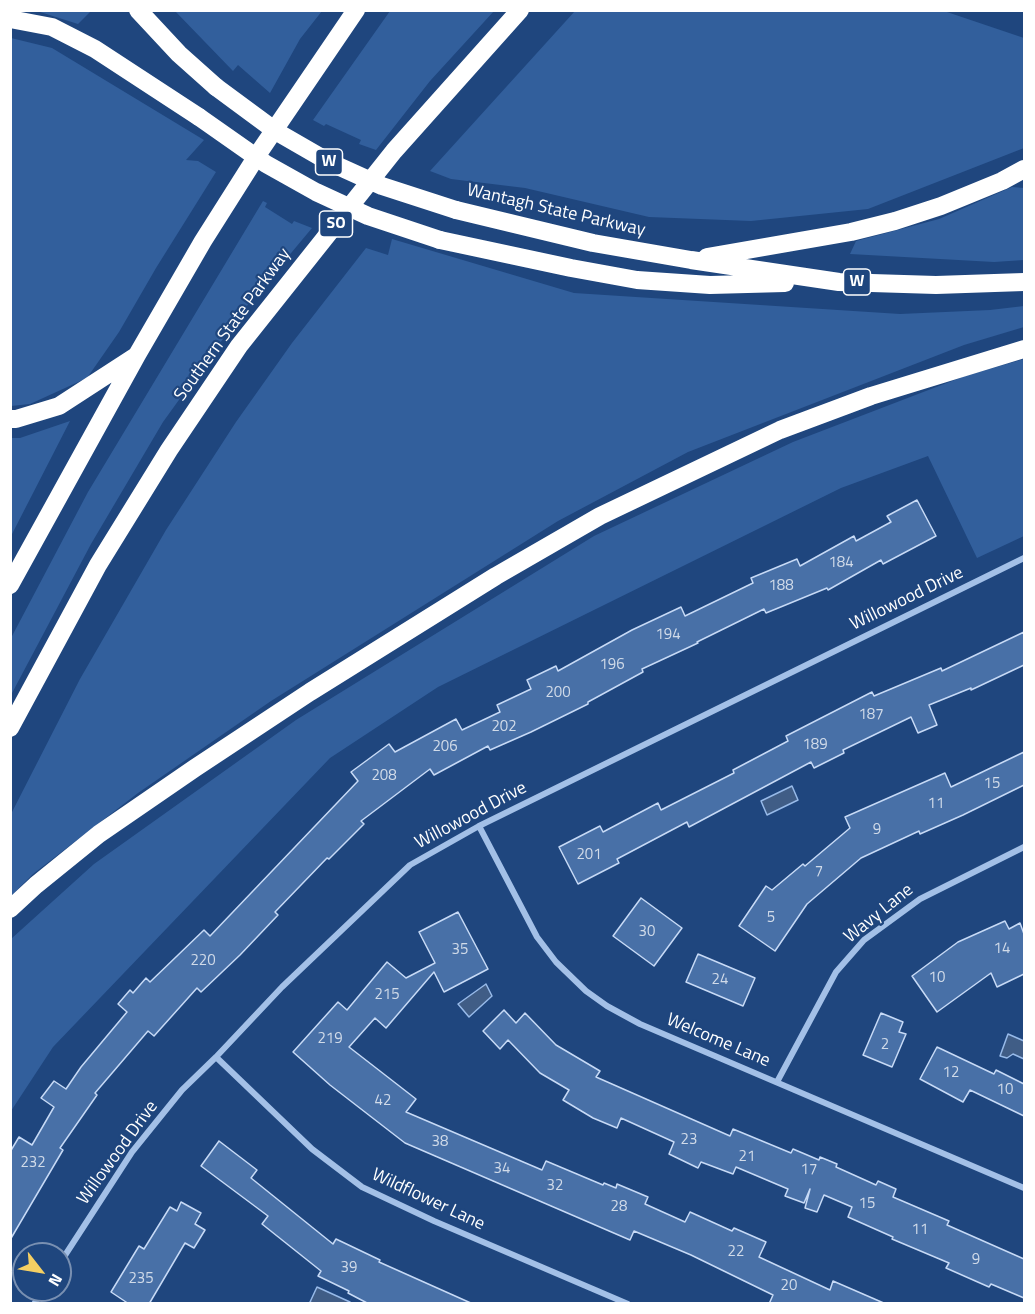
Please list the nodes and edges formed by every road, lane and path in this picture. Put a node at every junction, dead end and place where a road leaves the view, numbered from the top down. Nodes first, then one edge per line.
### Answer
1 (138, 10) edge
2 (356, 10) edge
3 (520, 10) edge
4 (10, 19) edge
5 (1024, 169) edge
6 (691, 260) junction
7 (838, 282) junction
8 (1024, 282) edge
9 (1024, 349) edge
10 (137, 355) junction
11 (10, 419) edge
12 (1024, 558) edge
13 (10, 585) edge
14 (10, 728) edge
15 (479, 826) junction
16 (1024, 847) edge
17 (10, 909) edge
18 (216, 1057) junction
19 (777, 1082) junction
20 (1024, 1188) edge
21 (72, 1244) edge
22 (627, 1304) edge

1 - 6 highway, Wantagh State Parkway / W, bridge
2 - 10 highway
3 - 14 highway, Southern State Parkway / SO
4 - 7 highway, bridge
5 - 6 highway
6 - 7 highway, Wantagh State Parkway / W
7 - 8 highway, Wantagh State Parkway / W
9 - 17 highway
10 - 11 highway
10 - 13 highway
12 - 15 street, Willowood Drive
15 - 18 street, Willowood Drive
15 - 19 street, Welcome Lane
16 - 19 street, Wavy Lane
18 - 21 street, Willowood Drive
18 - 22 street, Wildflower Lane
19 - 20 street, Welcome Lane

